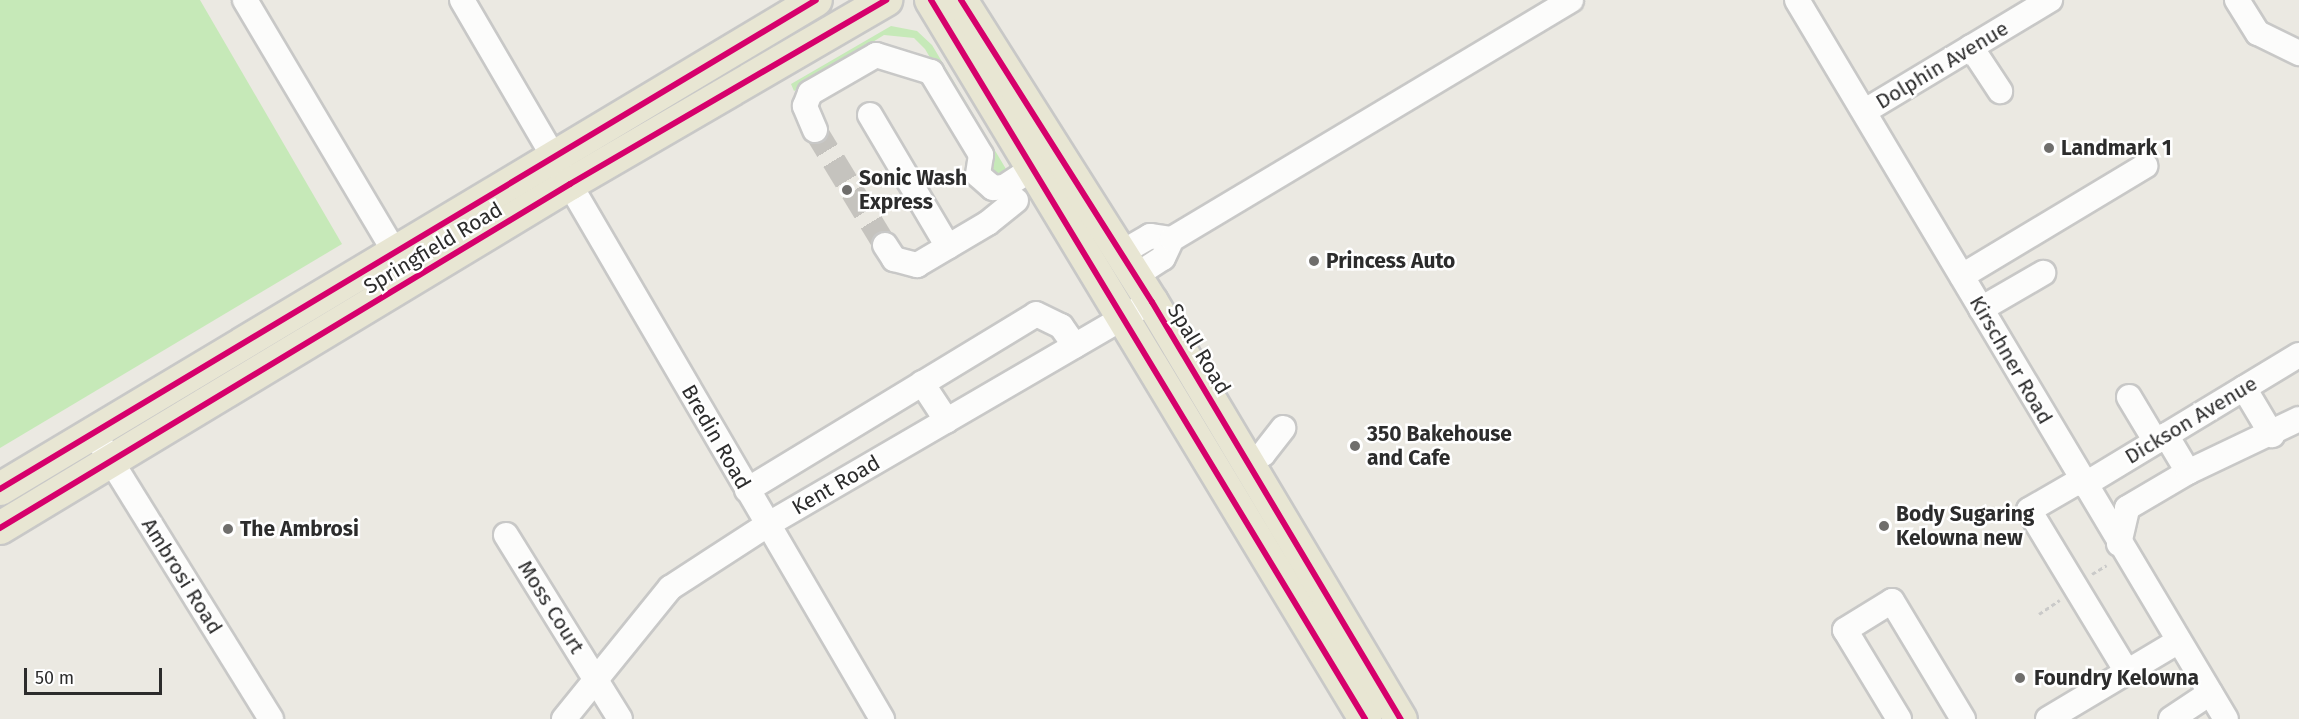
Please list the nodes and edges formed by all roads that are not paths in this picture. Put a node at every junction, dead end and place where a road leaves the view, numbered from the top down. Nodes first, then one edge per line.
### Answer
1 (245, 0) edge
2 (462, 0) edge
3 (816, 0) edge
4 (886, 0) edge
5 (931, 0) edge
6 (1571, 0) edge
7 (1797, 0) edge
8 (2050, 0) edge
9 (2237, 0) edge
10 (971, 8) edge
11 (1971, 47) junction
12 (2299, 53) edge
13 (2000, 91) dead end
14 (1865, 111) junction
15 (870, 115) dead end
16 (815, 130) tunnel mouth
17 (553, 154) junction
18 (2145, 166) dead end
19 (978, 175) junction
20 (1042, 178) junction
21 (570, 184) junction
22 (1016, 200) junction
23 (885, 245) tunnel mouth
24 (948, 247) junction
25 (396, 254) junction
26 (2043, 273) dead end
27 (1962, 276) junction
28 (1136, 277) junction
29 (1981, 309) junction
30 (1124, 317) junction
31 (1075, 346) junction
32 (2299, 355) edge
33 (922, 383) junction
34 (2244, 388) junction
35 (2129, 397) dead end
36 (2299, 419) edge
37 (947, 421) junction
38 (1283, 428) dead end
39 (94, 433) junction
40 (2272, 435) junction
41 (2161, 438) junction
42 (112, 462) junction
43 (1248, 462) junction
44 (2188, 472) junction
45 (2082, 482) junction
46 (0, 489) edge
47 (747, 490) junction
48 (767, 525) junction
49 (0, 528) edge
50 (506, 535) dead end
51 (2119, 544) junction
52 (2179, 641) junction
53 (2127, 672) junction
54 (595, 678) junction
55 (2210, 693) junction
56 (271, 719) edge
57 (564, 719) edge
58 (620, 719) edge
59 (882, 719) edge
60 (1365, 719) edge
61 (1401, 719) edge
62 (1899, 719) edge
63 (1964, 719) edge
64 (2048, 719) edge
65 (2171, 719) edge
66 (2226, 719) edge

1 - 25 street
2 - 17 street, Bredin Road
3 - 17 main road, Springfield Road
4 - 21 main road, Springfield Road
5 - 20 main road
6 - 28 street, Kent Road
7 - 14 street, Kirschner Road
8 - 11 street, Dolphin Avenue
9 - 12 street
10 - 28 main road, Spall Road
11 - 13 street
11 - 14 street, Dolphin Avenue
14 - 27 street, Kirschner Road
15 - 24 street
16 - 19 street
17 - 21 street, Bredin Road
17 - 25 main road, Springfield Road
18 - 27 street
19 - 20 street
19 - 22 street
20 - 22 street
20 - 30 main road
21 - 42 main road, Springfield Road
21 - 47 street, Bredin Road
22 - 24 street
23 - 24 street
25 - 39 main road, Springfield Road
26 - 29 street
27 - 29 street, Kirschner Road
28 - 30 street, Kent Road
28 - 43 main road, Spall Road
29 - 45 street, Kirschner Road
30 - 31 street, Kent Road
30 - 60 main road
31 - 33 street
31 - 37 street, Kent Road
32 - 34 street, Dickson Avenue
33 - 37 street
33 - 47 street
34 - 40 street
34 - 41 street, Dickson Avenue
35 - 41 street
36 - 40 street
37 - 48 street, Kent Road
38 - 43 street
39 - 42 street, Ambrosi Road
39 - 46 main road, Springfield Road
40 - 44 street
41 - 44 street
41 - 45 street, Dickson Avenue
42 - 49 main road, Springfield Road
42 - 56 street, Ambrosi Road
43 - 61 main road, Spall Road
44 - 51 street
45 - 51 street, Kirschner Road
45 - 53 street, Dickson Avenue
47 - 48 street, Bredin Road
48 - 54 street, Kent Road
48 - 59 street, Bredin Road
50 - 54 street, Moss Court
51 - 52 street, Kirschner Road
52 - 53 street
52 - 55 street, Kirschner Road
53 - 64 street
54 - 57 street, Kent Road
54 - 58 street, Moss Court
55 - 65 street
55 - 66 street, Kirschner Road
62 - 63 street

